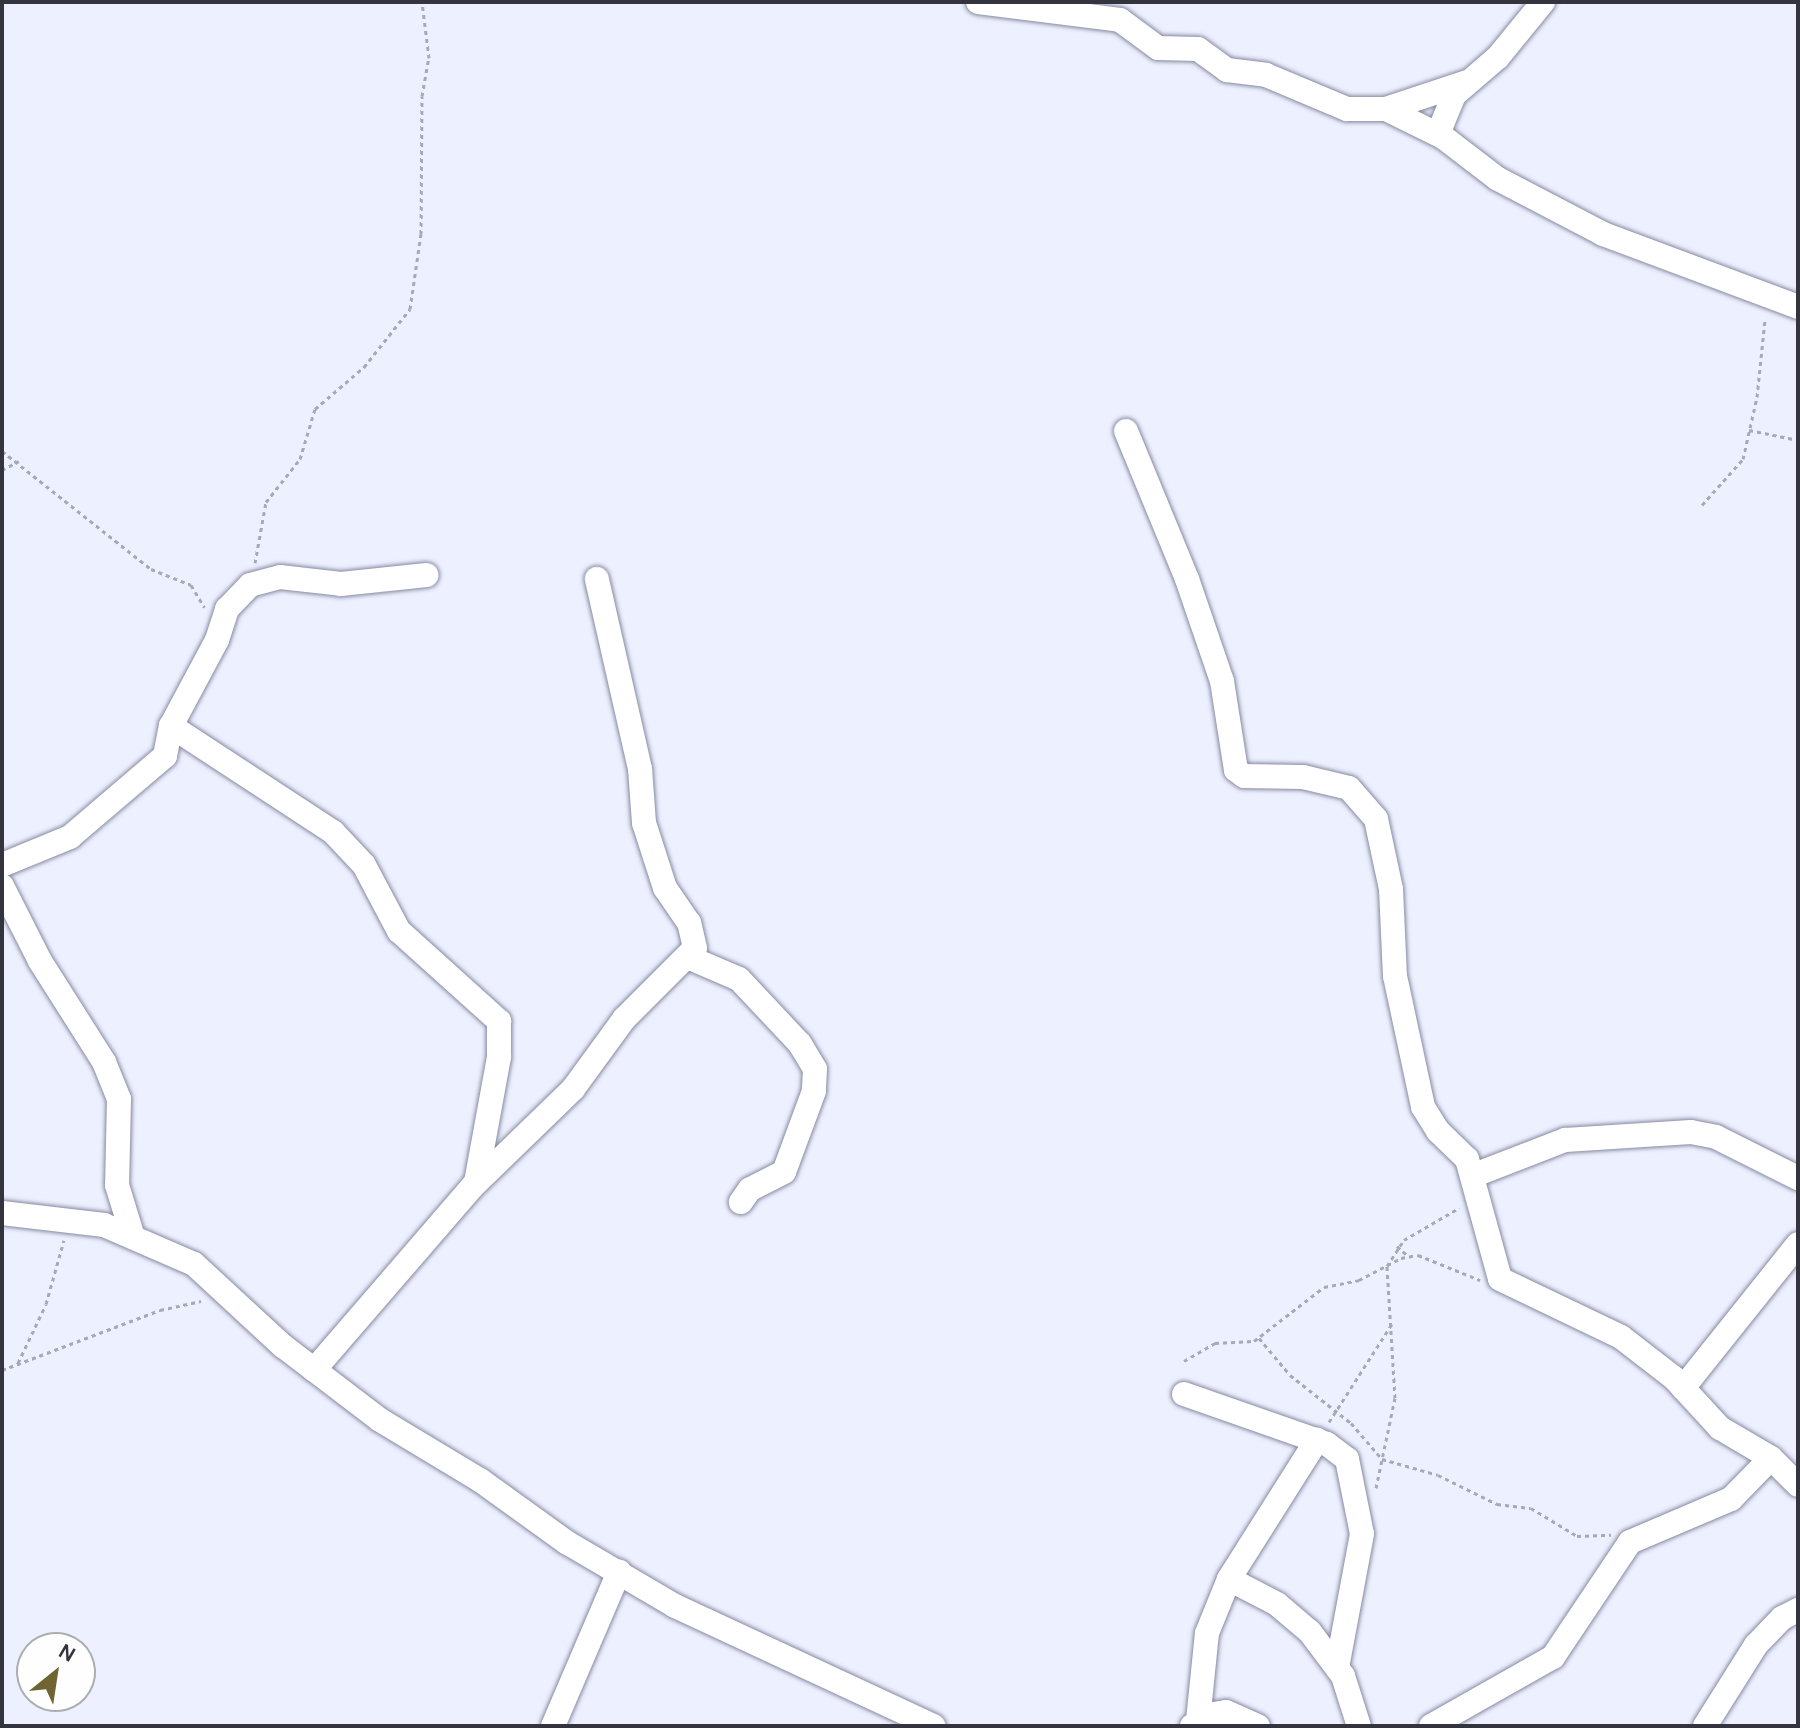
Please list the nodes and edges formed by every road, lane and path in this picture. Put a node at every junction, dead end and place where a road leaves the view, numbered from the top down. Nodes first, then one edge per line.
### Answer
1 (422, 2) edge
2 (978, 2) edge
3 (1543, 2) edge
4 (1467, 82) junction
5 (1386, 109) junction
6 (1438, 134) junction
7 (1767, 295) junction
8 (1798, 307) edge
9 (1749, 430) junction
10 (1126, 431) dead end
11 (1798, 440) edge
12 (2, 451) edge
13 (19, 461) junction
14 (2, 470) edge
15 (1702, 505) dead end
16 (427, 575) dead end
17 (597, 579) dead end
18 (252, 584) junction
19 (222, 627) junction
20 (171, 726) junction
21 (2, 865) edge
22 (2, 886) edge
23 (690, 958) junction
24 (1798, 1178) edge
25 (476, 1183) junction
26 (1474, 1187) junction
27 (741, 1202) dead end
28 (2, 1213) edge
29 (75, 1219) junction
30 (132, 1234) junction
31 (1798, 1244) edge
32 (1397, 1246) junction
33 (1408, 1256) junction
34 (1388, 1263) junction
35 (1500, 1279) junction
36 (232, 1299) junction
37 (1392, 1324) junction
38 (1259, 1338) junction
39 (1184, 1361) dead end
40 (18, 1363) junction
41 (2, 1370) edge
42 (314, 1370) junction
43 (1683, 1388) junction
44 (1184, 1394) dead end
45 (1335, 1413) junction
46 (1317, 1440) junction
47 (1771, 1458) junction
48 (1382, 1459) junction
49 (1798, 1485) edge
50 (1374, 1499) dead end
51 (1639, 1537) junction
52 (619, 1572) junction
53 (1229, 1579) junction
54 (1798, 1610) edge
55 (1337, 1668) junction
56 (1195, 1723) edge
57 (553, 1726) edge
58 (934, 1726) edge
59 (1258, 1726) edge
60 (1359, 1726) edge
61 (1431, 1726) edge
62 (1705, 1726) edge

1 - 18 path
2 - 5 street
3 - 4 street
4 - 5 street
4 - 6 street
5 - 6 street
6 - 7 street
7 - 8 street
7 - 9 path
9 - 11 path
9 - 15 path
10 - 26 street
12 - 13 path
13 - 14 path
13 - 19 path
16 - 18 street
17 - 23 street
18 - 19 street
19 - 20 street
20 - 21 street
20 - 25 street
22 - 30 street
23 - 25 street
23 - 27 street
24 - 26 street
25 - 42 street
26 - 32 path
26 - 35 street
28 - 29 street
29 - 30 street
29 - 40 path
30 - 36 street
31 - 43 street
32 - 33 path
32 - 34 path
33 - 34 path
33 - 35 path
34 - 37 path
34 - 38 path
35 - 43 street
36 - 40 path
36 - 42 street
37 - 45 path
37 - 48 path
38 - 39 path
38 - 45 path
40 - 41 path
42 - 52 street
43 - 47 street
44 - 46 street
45 - 46 path
45 - 48 path
46 - 53 street
46 - 55 street
47 - 49 street
47 - 51 street
48 - 50 path
48 - 51 path
51 - 61 street
52 - 57 street
52 - 58 street
53 - 55 street
53 - 56 street
54 - 62 street
55 - 60 street
56 - 59 street

